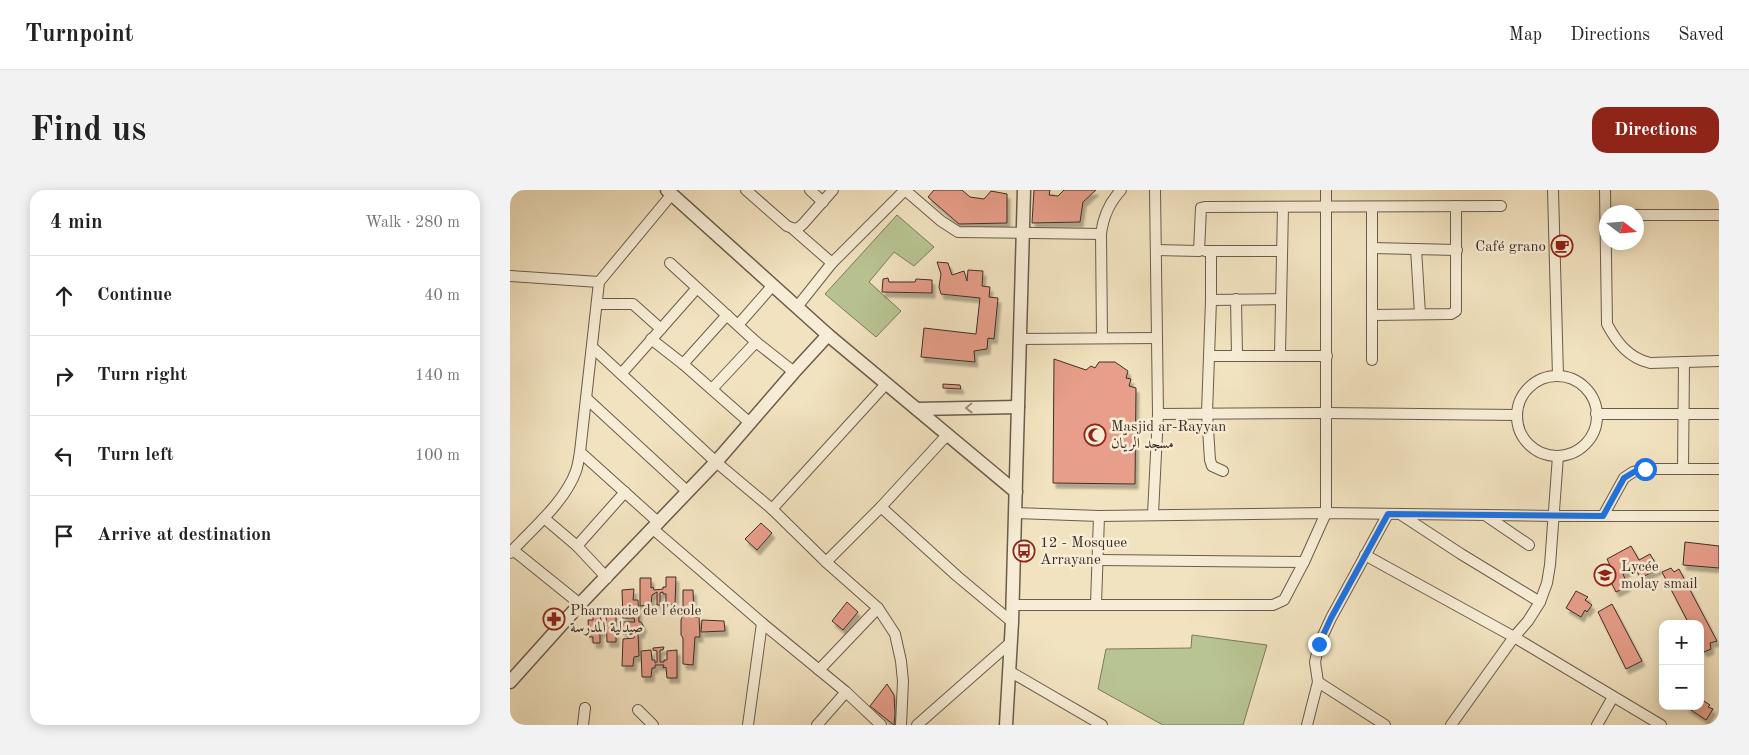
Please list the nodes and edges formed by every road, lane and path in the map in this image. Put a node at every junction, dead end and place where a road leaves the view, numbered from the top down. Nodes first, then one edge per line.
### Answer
1 (746, 190) edge
2 (810, 190) edge
3 (833, 190) edge
4 (905, 190) edge
5 (1024, 190) edge
6 (1121, 190) edge
7 (1156, 190) edge
8 (1326, 190) edge
9 (1553, 190) edge
10 (1605, 190) edge
11 (670, 192) edge
12 (823, 202) junction
13 (1606, 205) edge
14 (1456, 206) junction
15 (1501, 206) dead end
16 (1282, 207) junction
17 (1326, 207) junction
18 (1372, 207) junction
19 (1644, 215) edge
20 (1719, 215) edge
21 (793, 229) junction
22 (1022, 233) junction
23 (1101, 234) junction
24 (1372, 248) junction
25 (1416, 249) junction
26 (1156, 250) junction
27 (1457, 250) junction
28 (1606, 250) edge
29 (1199, 251) junction
30 (1211, 251) junction
31 (1282, 251) junction
32 (670, 263) dead end
33 (832, 263) junction
34 (510, 276) edge
35 (599, 282) junction
36 (773, 285) junction
37 (697, 288) junction
38 (1236, 299) junction
39 (1281, 299) junction
40 (1211, 300) junction
41 (597, 304) junction
42 (797, 307) junction
43 (1420, 314) junction
44 (727, 315) junction
45 (1373, 315) junction
46 (738, 325) junction
47 (660, 329) junction
48 (828, 335) junction
49 (1102, 338) junction
50 (1157, 338) junction
51 (1019, 339) junction
52 (651, 340) junction
53 (756, 342) junction
54 (592, 347) junction
55 (1280, 355) junction
56 (1210, 356) junction
57 (1237, 356) junction
58 (1327, 356) junction
59 (1372, 360) dead end
60 (1719, 361) edge
61 (1684, 362) junction
62 (683, 364) junction
63 (794, 372) junction
64 (622, 373) junction
65 (1558, 376) junction
66 (886, 384) junction
67 (712, 389) junction
68 (586, 398) junction
69 (1018, 407) junction
70 (917, 409) junction
71 (1207, 413) junction
72 (1326, 413) junction
73 (1158, 414) junction
74 (1596, 414) junction
75 (1684, 414) junction
76 (1719, 414) edge
77 (1517, 415) junction
78 (750, 423) junction
79 (947, 434) junction
80 (580, 452) junction
81 (1558, 456) junction
82 (716, 462) junction
83 (1684, 469) junction
84 (1719, 469) edge
85 (1223, 471) dead end
86 (625, 492) junction
87 (688, 492) junction
88 (1016, 492) junction
89 (881, 507) junction
90 (772, 509) junction
91 (1015, 513) junction
92 (1326, 513) junction
93 (1153, 514) junction
94 (1394, 514) junction
95 (1484, 514) junction
96 (1100, 516) junction
97 (1555, 516) junction
98 (1603, 516) junction
99 (1719, 516) edge
100 (544, 518) junction
101 (656, 526) junction
102 (1529, 545) dead end
103 (577, 546) junction
104 (511, 552) edge
105 (1366, 555) junction
106 (1098, 560) junction
107 (826, 562) junction
108 (1304, 562) junction
109 (607, 578) junction
110 (1540, 602) junction
111 (580, 604) junction
112 (1096, 604) junction
113 (1012, 605) junction
114 (878, 608) junction
115 (1012, 622) junction
116 (762, 623) junction
117 (1514, 637) junction
118 (1010, 643) junction
119 (820, 670) junction
120 (1009, 671) junction
121 (510, 682) edge
122 (1318, 682) junction
123 (846, 692) junction
124 (1614, 697) junction
125 (585, 708) dead end
126 (638, 710) dead end
127 (1093, 722) edge
128 (582, 725) edge
129 (653, 725) edge
130 (748, 725) edge
131 (817, 725) edge
132 (881, 725) edge
133 (900, 725) edge
134 (917, 725) edge
135 (1006, 725) edge
136 (1102, 725) edge
137 (1307, 725) edge
138 (1385, 725) edge
139 (1451, 725) edge
140 (1597, 725) edge
141 (1661, 725) edge

1 - 21 street
2 - 12 street
3 - 12 street
4 - 22 street
4 - 33 street
5 - 22 street
6 - 23 street
7 - 26 street
8 - 17 street
9 - 65 street
10 - 13 street
11 - 35 street
11 - 36 street
12 - 21 street
14 - 15 street
14 - 18 street
14 - 27 street
16 - 17 street
16 - 29 street
16 - 31 street
17 - 18 street
17 - 58 street
18 - 24 street
19 - 20 street
21 - 33 street
22 - 23 street
22 - 51 street
23 - 49 street
24 - 25 street
24 - 45 street
25 - 27 street
25 - 43 street
26 - 29 street
26 - 50 street
27 - 43 street
28 - 61 street
29 - 30 street
30 - 31 street
30 - 40 street
31 - 39 street
32 - 37 street
33 - 42 street
34 - 35 street
35 - 41 street
36 - 42 street
36 - 46 street
37 - 44 street
37 - 47 street
38 - 39 street
38 - 40 street
38 - 57 street
39 - 55 street
40 - 56 street
41 - 47 street
41 - 54 street
42 - 48 street
43 - 45 street
44 - 46 street
44 - 62 street
45 - 59 street
46 - 53 street
47 - 52 street
48 - 63 street
48 - 66 street
49 - 50 street
49 - 51 street
50 - 73 street
51 - 69 street
52 - 62 street
52 - 64 street
53 - 63 street
53 - 67 street
54 - 64 street
54 - 68 street
55 - 57 street
55 - 58 street
56 - 57 street
56 - 71 street
58 - 72 street
60 - 61 street
61 - 75 street
62 - 67 street
63 - 78 street
64 - 82 street
65 - 74 street
65 - 77 street
66 - 70 street
66 - 90 street
67 - 78 street
68 - 80 street
68 - 87 street
69 -> 70 street
69 - 88 street
70 - 79 street
71 - 72 street
71 - 73 street
71 - 85 street
72 - 77 street
72 - 92 street
73 - 93 street
74 - 75 street
74 - 81 street
75 - 76 street
75 - 83 street
77 - 81 street
78 - 82 street
79 - 88 street
79 - 89 street
80 - 86 street
80 - 100 street
81 - 97 street
82 - 87 street
82 - 90 street
83 - 84 street
83 - 98 street
86 - 101 street
86 - 103 street
87 - 101 street
88 - 91 street
89 - 107 street
89 - 115 street
90 - 107 street
91 - 96 street
91 - 113 street
92 - 93 street
92 - 94 street
92 - 108 street
93 - 96 street
94 - 95 street
94 - 105 street
94 - 110 street
95 - 97 street
95 - 102 street
96 - 106 street
97 - 98 street
97 - 110 street
98 - 99 street
100 - 103 street
100 - 104 street
101 - 109 street
101 - 116 street
103 - 109 street
104 - 111 street
105 - 117 street
105 - 122 street
106 - 108 street
106 - 112 street
107 - 114 street
108 - 112 street
109 - 111 street
110 - 117 street
111 - 121 street
112 - 113 street
113 - 115 street
114 - 119 street
114 - 133 street
115 - 118 street
116 - 119 street
116 - 130 street
117 - 124 street
117 - 139 street
118 - 120 street
118 - 134 street
119 - 123 street
120 - 127 street
120 - 135 street
122 - 137 street
122 - 138 street
123 - 131 street
123 - 132 street
124 - 140 street
124 - 141 street
125 - 128 street
126 - 129 street
127 - 136 street

